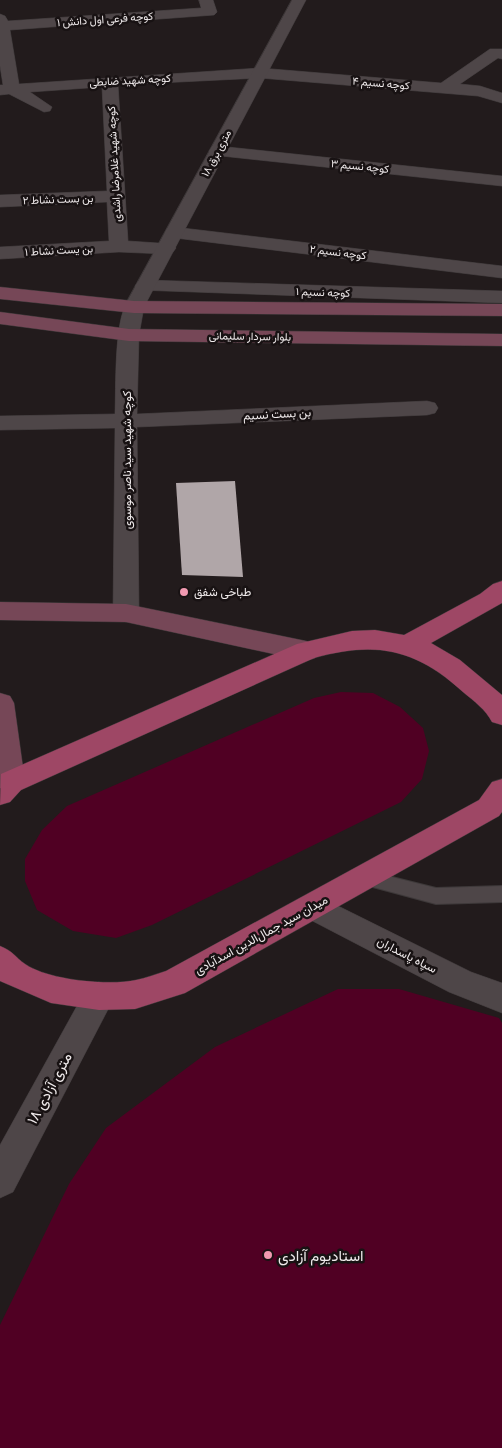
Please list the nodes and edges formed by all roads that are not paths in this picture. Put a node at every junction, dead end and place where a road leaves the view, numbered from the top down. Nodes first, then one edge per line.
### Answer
1 (299, 0) edge
2 (208, 6) edge
3 (1, 30) edge
4 (502, 54) edge
5 (260, 73) junction
6 (110, 81) junction
7 (444, 88) junction
8 (6, 90) edge
9 (502, 98) edge
10 (44, 107) dead end
11 (218, 151) junction
12 (502, 181) edge
13 (116, 196) junction
14 (0, 201) edge
15 (170, 240) junction
16 (119, 246) junction
17 (0, 253) edge
18 (502, 272) edge
19 (145, 286) junction
20 (0, 293) edge
21 (502, 298) edge
22 (134, 307) junction
23 (502, 310) edge
24 (0, 318) edge
25 (129, 335) junction
26 (502, 340) edge
27 (427, 408) dead end
28 (126, 421) junction
29 (0, 424) edge
30 (502, 590) edge
31 (0, 611) edge
32 (126, 613) junction
33 (410, 644) junction
34 (306, 651) junction
35 (0, 703) edge
36 (502, 715) edge
37 (6, 788) edge
38 (502, 790) edge
39 (364, 878) junction
40 (502, 894) edge
41 (314, 907) junction
42 (5, 970) edge
43 (98, 996) junction
44 (502, 998) edge
45 (0, 1180) edge

1 - 5 street, ۱۸ متری برق
2 - 3 street, کوچه فرعی اول دانش ۱
3 - 8 street
4 - 7 street
5 - 6 street, کوچه شهید ضابطی
5 - 7 street, کوچه نسیم ۴
5 - 11 street, ۱۸ متری برق
6 - 8 street, کوچه شهید ضابطی
6 - 13 street, کوچه شهید غلامرضا راشدی
7 - 9 street, کوچه نسیم ۴
8 - 10 street
11 - 12 street, کوچه نسیم ۳
11 - 15 street, ۱۸ متری برق
13 - 14 street, بن بست نشاط ۲
13 - 16 street, کوچه شهید غلامرضا راشدی
15 - 16 street, کوچه نسیم ۲
15 - 18 street, کوچه نسیم ۲
15 - 19 street, ۱۸ متری برق
16 - 17 street, بن یست نشاط ۱
19 - 21 street, کوچه نسیم ۱
19 - 22 street, ۱۸ متری برق
20 - 22 main road
22 - 23 main road
22 - 25 street, کوچه شهید سید ناصر موسوی
24 - 25 main road, بلوار سردار سلیمانی
25 - 26 main road, بلوار سردار سلیمانی
25 - 28 street, کوچه شهید سید ناصر موسوی
27 - 28 street, بن بست نسیم
28 - 29 street, بن بست نسیم
28 - 32 street, کوچه شهید سید ناصر موسوی
30 - 33 main road
31 - 32 main road
32 - 34 main road
33 - 34 main road
33 - 36 main road
34 - 37 main road
35 - 37 main road
38 - 39 main road, میدان سید جمال‌الدین اسدآبادی
39 - 40 lane
39 - 41 main road, میدان سید جمال‌الدین اسدآبادی
41 - 43 main road, میدان سید جمال‌الدین اسدآبادی
41 - 44 street, سپاه پاسداران
42 - 43 main road, میدان سید جمال‌الدین اسدآبادی
43 - 45 street, ۱۸ متری آزادی

